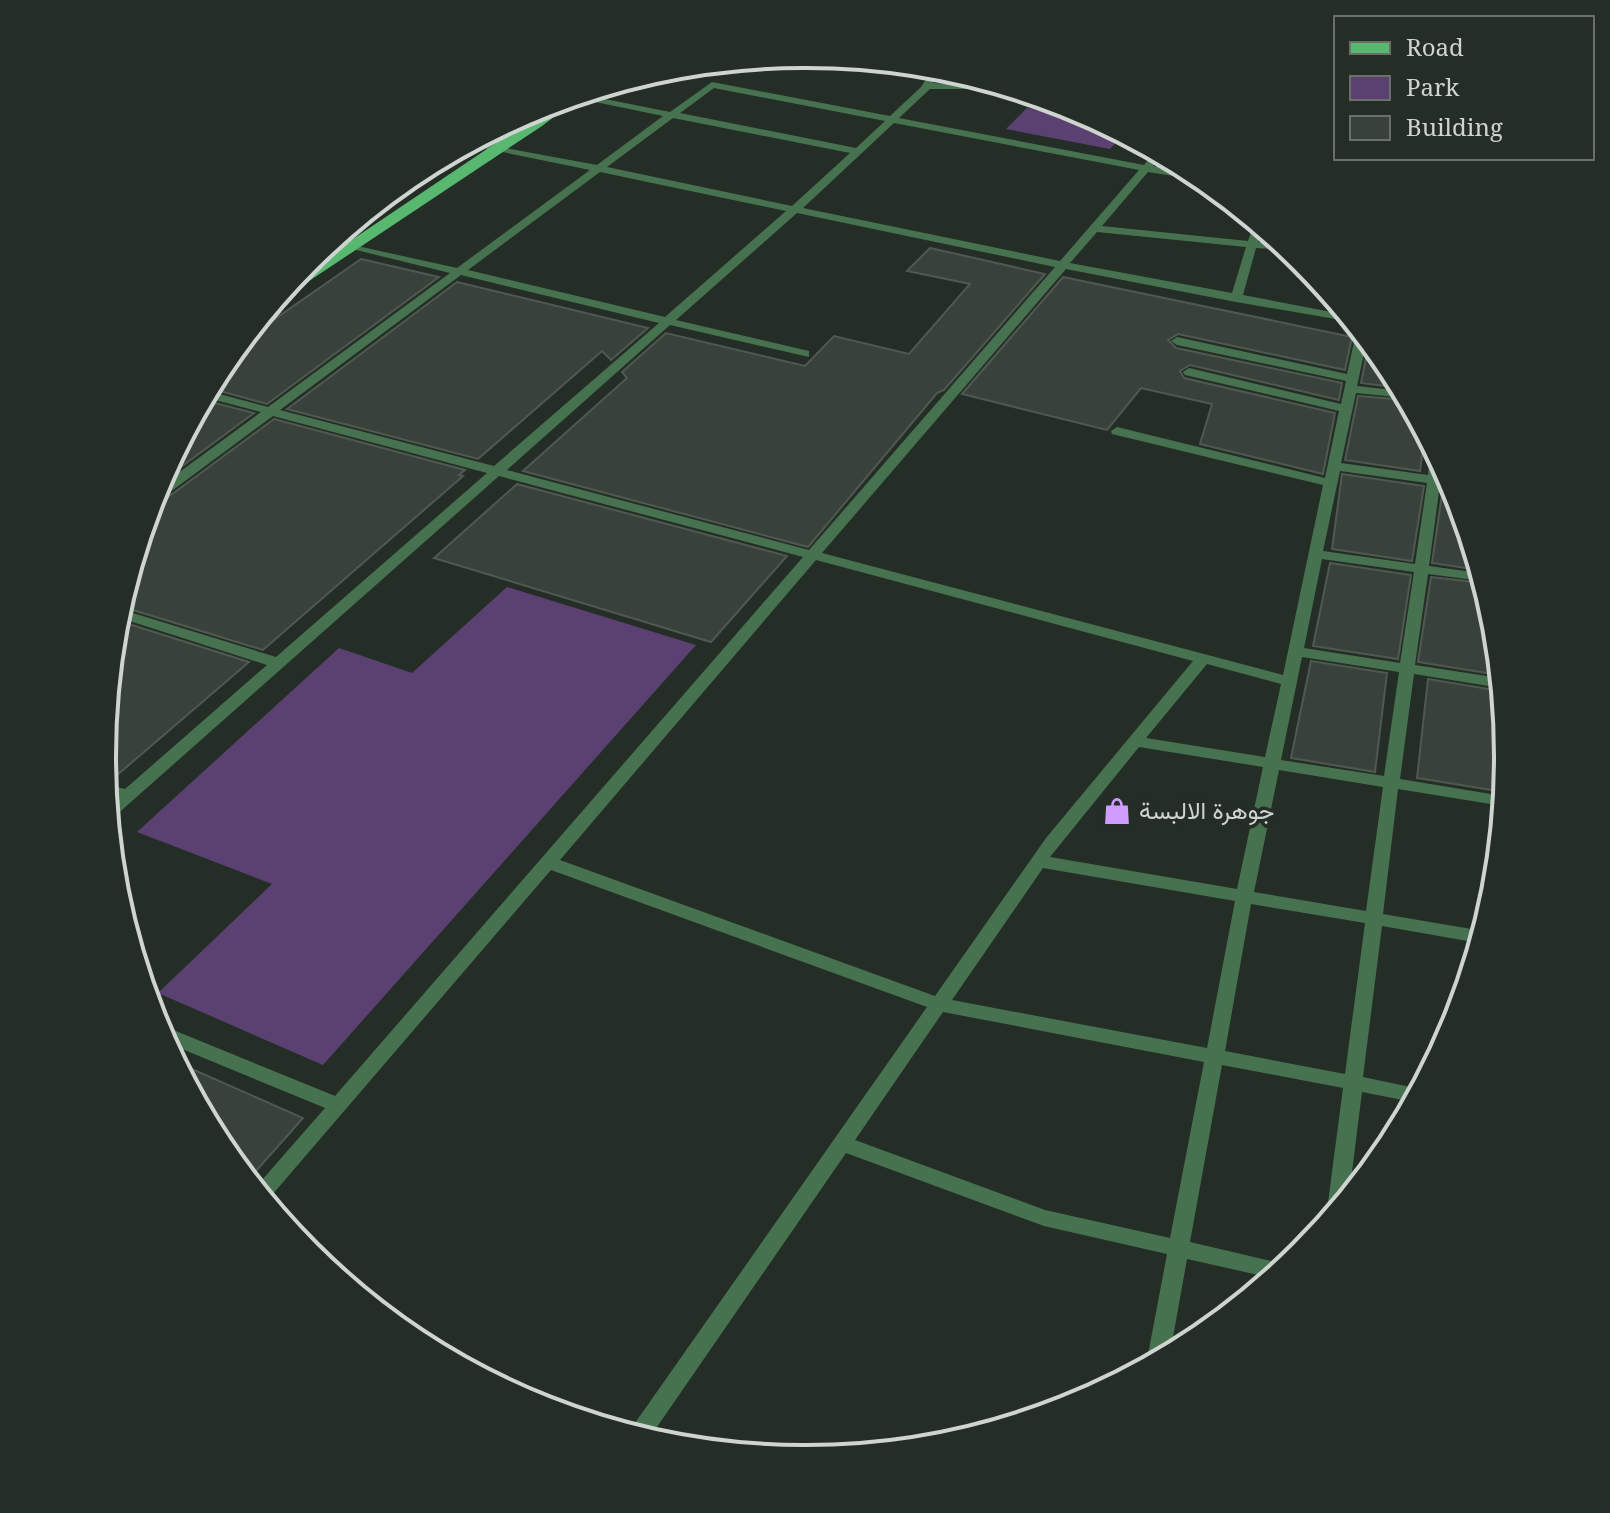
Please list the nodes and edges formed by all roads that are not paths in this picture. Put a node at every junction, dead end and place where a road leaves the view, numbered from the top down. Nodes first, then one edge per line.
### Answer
1 (931, 80) edge
2 (927, 86) junction
3 (965, 87) edge
4 (598, 100) edge
5 (672, 114) junction
6 (892, 119) junction
7 (536, 123) edge
8 (487, 146) edge
9 (500, 148) junction
10 (857, 151) junction
11 (1152, 162) edge
12 (453, 165) edge
13 (1147, 167) junction
14 (597, 168) junction
15 (1168, 171) edge
16 (395, 204) edge
17 (795, 209) junction
18 (1095, 229) junction
19 (1255, 236) edge
20 (1253, 244) junction
21 (352, 246) junction
22 (1266, 246) edge
23 (323, 265) edge
24 (1064, 265) junction
25 (458, 271) junction
26 (1236, 299) junction
27 (1334, 316) edge
28 (669, 320) junction
29 (1177, 341) dead end
30 (1359, 348) edge
31 (805, 354) dead end
32 (1189, 372) dead end
33 (1352, 384) junction
34 (1388, 391) edge
35 (218, 397) edge
36 (1347, 409) junction
37 (270, 411) junction
38 (1117, 431) dead end
39 (497, 471) junction
40 (1333, 474) junction
41 (1435, 481) edge
42 (174, 482) edge
43 (1440, 490) edge
44 (1314, 554) junction
45 (813, 555) junction
46 (1421, 569) junction
47 (1469, 575) edge
48 (131, 617) edge
49 (1295, 651) junction
50 (1202, 660) junction
51 (278, 663) junction
52 (1407, 669) junction
53 (1288, 681) junction
54 (1489, 681) edge
55 (1135, 741) junction
56 (1271, 766) junction
57 (1391, 784) junction
58 (118, 793) edge
59 (127, 796) junction
60 (1492, 799) edge
61 (118, 804) edge
62 (1039, 861) junction
63 (548, 862) junction
64 (1244, 897) junction
65 (1373, 919) junction
66 (1470, 935) edge
67 (941, 1005) junction
68 (178, 1040) edge
69 (1215, 1059) junction
70 (1354, 1084) junction
71 (1405, 1093) edge
72 (338, 1105) junction
73 (844, 1144) junction
74 (268, 1187) edge
75 (1340, 1190) edge
76 (1181, 1251) junction
77 (1265, 1268) edge
78 (1161, 1346) edge
79 (645, 1426) edge

1 - 2 street
2 - 3 street
2 - 6 street
4 - 5 street
5 - 6 street
5 - 10 street
5 - 14 street
6 - 10 street
6 - 13 street
7 - 9 main road
8 - 9 street
9 - 14 street
9 - 21 main road
10 - 17 street
11 - 13 street
12 - 16 main road
13 - 15 street
13 - 18 street
14 - 17 street
14 - 25 street
17 - 24 street
17 - 28 street
18 - 20 street
18 - 24 street
19 - 20 street
20 - 22 street
20 - 26 street
21 - 23 main road
21 - 25 street
24 - 26 street
24 - 45 street
25 - 28 street
25 - 37 street
26 - 27 street
28 - 31 street
28 - 39 street
29 - 33 street
30 - 33 street
32 - 36 street
33 - 34 street
33 - 36 street
35 - 37 street
36 - 40 street
37 - 39 street
37 - 42 street
38 - 40 street
39 - 45 street
39 - 51 street
40 - 41 street
40 - 44 street
43 - 46 street
44 - 46 street
44 - 49 street
45 - 50 street
45 - 63 street
46 - 47 street
46 - 52 street
48 - 51 street
49 - 52 street
49 - 53 street
50 - 53 street
50 - 55 street
51 - 59 street
52 - 54 street
52 - 57 street
53 - 56 street
55 - 56 street
55 - 62 street
56 - 57 street
56 - 64 street
57 - 60 street
57 - 65 street
58 - 59 street
59 - 61 street
62 - 64 street
62 - 67 street
63 - 67 street
63 - 72 street
64 - 65 street
64 - 69 street
65 - 66 street
65 - 70 street
67 - 69 street
67 - 73 street
68 - 72 street
69 - 70 street
69 - 76 street
70 - 71 street
70 - 75 street
72 - 74 street
73 - 76 street
73 - 79 street
76 - 77 street
76 - 78 street

